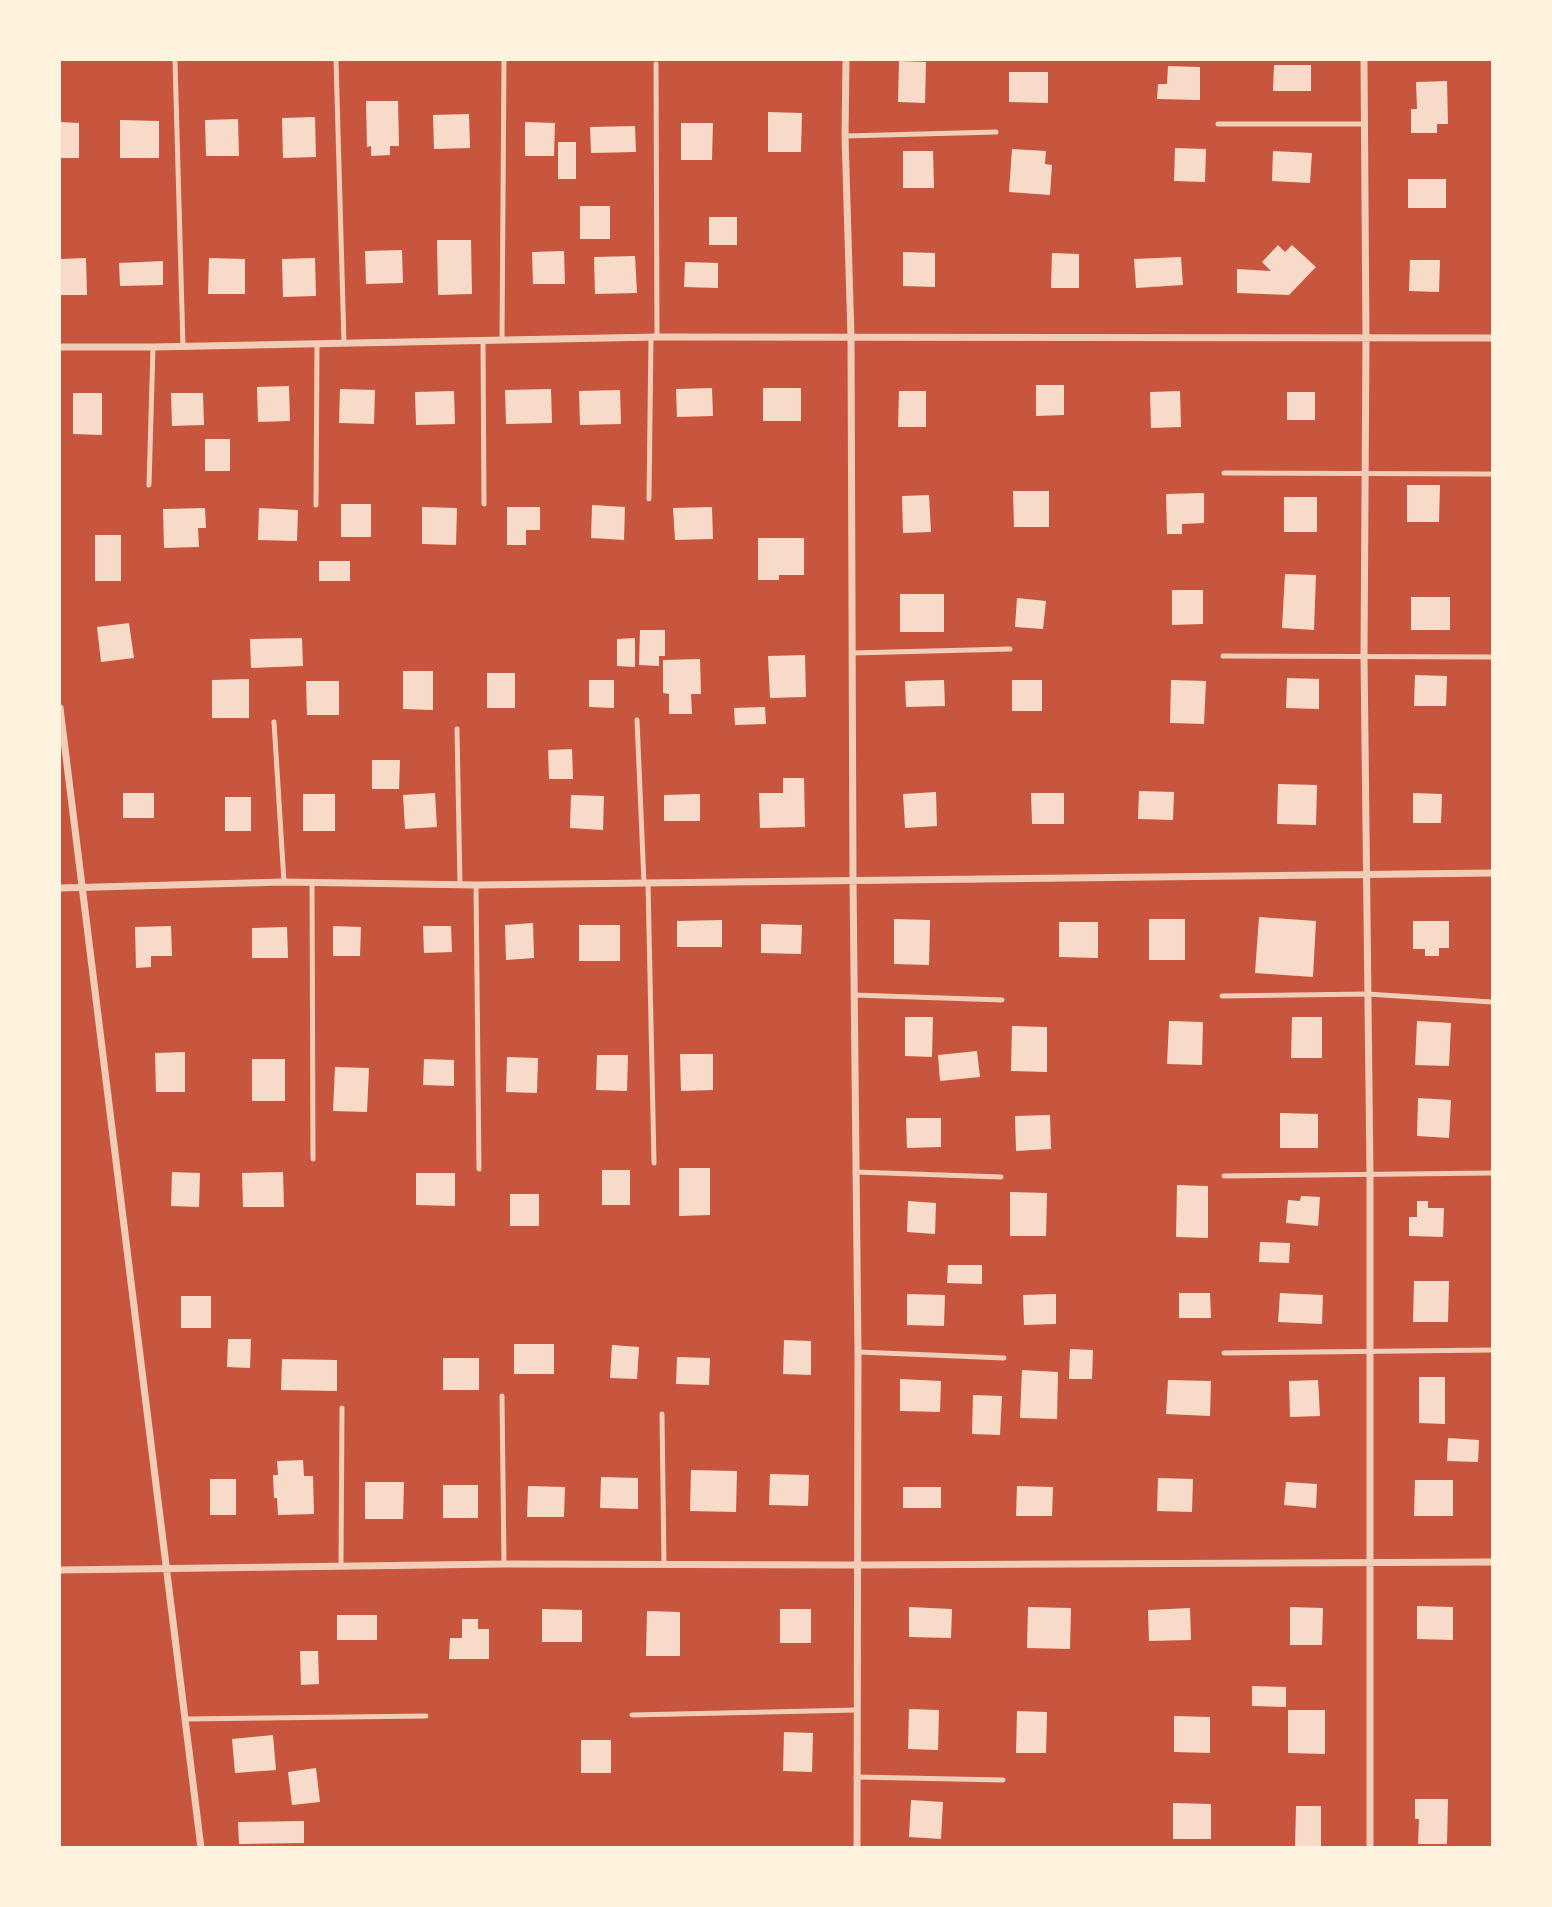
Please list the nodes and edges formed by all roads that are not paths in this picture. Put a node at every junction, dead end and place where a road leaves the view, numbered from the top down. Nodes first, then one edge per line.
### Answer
1 (337, 60) edge
2 (504, 60) edge
3 (846, 60) edge
4 (1364, 60) edge
5 (175, 61) dead end
6 (656, 64) dead end
7 (1218, 124) dead end
8 (1364, 124) junction
9 (996, 132) dead end
10 (845, 136) junction
11 (654, 337) junction
12 (851, 337) junction
13 (1493, 338) edge
14 (483, 340) junction
15 (502, 340) junction
16 (1366, 340) junction
17 (344, 343) junction
18 (317, 344) junction
19 (60, 347) edge
20 (153, 347) junction
21 (183, 347) junction
22 (1365, 472) junction
23 (1224, 473) dead end
24 (1493, 474) edge
25 (149, 485) dead end
26 (649, 499) dead end
27 (484, 504) dead end
28 (316, 505) dead end
29 (1010, 649) dead end
30 (852, 653) junction
31 (1364, 655) junction
32 (1223, 656) dead end
33 (1493, 657) edge
34 (60, 708) edge
35 (637, 720) dead end
36 (274, 722) dead end
37 (457, 729) dead end
38 (1367, 873) junction
39 (1493, 873) edge
40 (853, 879) junction
41 (284, 882) junction
42 (312, 882) junction
43 (646, 883) junction
44 (460, 885) junction
45 (476, 885) junction
46 (80, 887) junction
47 (60, 888) edge
48 (1367, 994) junction
49 (854, 995) junction
50 (1222, 996) dead end
51 (1002, 1000) dead end
52 (1493, 1002) edge
53 (313, 1159) dead end
54 (654, 1163) dead end
55 (478, 1169) dead end
56 (855, 1172) junction
57 (1493, 1173) edge
58 (1370, 1175) junction
59 (1224, 1176) dead end
60 (1000, 1177) dead end
61 (1493, 1350) edge
62 (1370, 1351) junction
63 (859, 1352) junction
64 (1224, 1353) dead end
65 (1004, 1358) dead end
66 (502, 1396) dead end
67 (342, 1408) dead end
68 (662, 1414) dead end
69 (1493, 1562) edge
70 (1369, 1563) junction
71 (503, 1564) junction
72 (341, 1565) junction
73 (664, 1565) junction
74 (859, 1565) junction
75 (166, 1569) junction
76 (60, 1570) edge
77 (857, 1710) junction
78 (632, 1715) dead end
79 (426, 1716) dead end
80 (186, 1718) junction
81 (856, 1777) junction
82 (1003, 1780) dead end
83 (201, 1847) edge
84 (857, 1847) edge
85 (1370, 1847) edge

1 - 17 lane
2 - 15 lane
3 - 10 street
4 - 8 street
5 - 21 lane
6 - 11 lane
7 - 8 lane
8 - 16 street
9 - 10 lane
10 - 12 street
11 - 12 street
11 - 15 street
11 - 26 lane
12 - 16 street
12 - 30 street
13 - 16 street
14 - 15 street
14 - 17 street
14 - 27 lane
16 - 22 street
17 - 18 street
18 - 21 street
18 - 28 lane
19 - 20 street
20 - 21 street
20 - 25 lane
22 - 23 lane
22 - 24 lane
22 - 31 street
29 - 30 lane
30 - 40 street
31 - 32 lane
31 - 33 lane
31 - 38 street
34 - 46 street
35 - 43 lane
36 - 41 lane
37 - 44 lane
38 - 39 street
38 - 40 street
38 - 48 street
40 - 43 street
40 - 49 street
41 - 42 street
41 - 46 street
42 - 44 street
42 - 53 lane
43 - 45 street
43 - 54 lane
44 - 45 street
45 - 55 lane
46 - 47 street
46 - 75 street
48 - 50 lane
48 - 52 lane
48 - 58 street
49 - 51 lane
49 - 56 street
56 - 60 lane
56 - 63 street
57 - 58 lane
58 - 59 lane
58 - 62 street
61 - 62 lane
62 - 64 lane
62 - 70 street
63 - 65 lane
63 - 74 street
66 - 71 lane
67 - 72 lane
68 - 73 lane
69 - 70 street
70 - 74 street
70 - 85 street
71 - 72 street
71 - 73 street
72 - 75 street
73 - 74 street
74 - 77 street
75 - 76 street
75 - 80 street
77 - 78 lane
77 - 81 street
79 - 80 lane
80 - 83 street
81 - 82 lane
81 - 84 street

